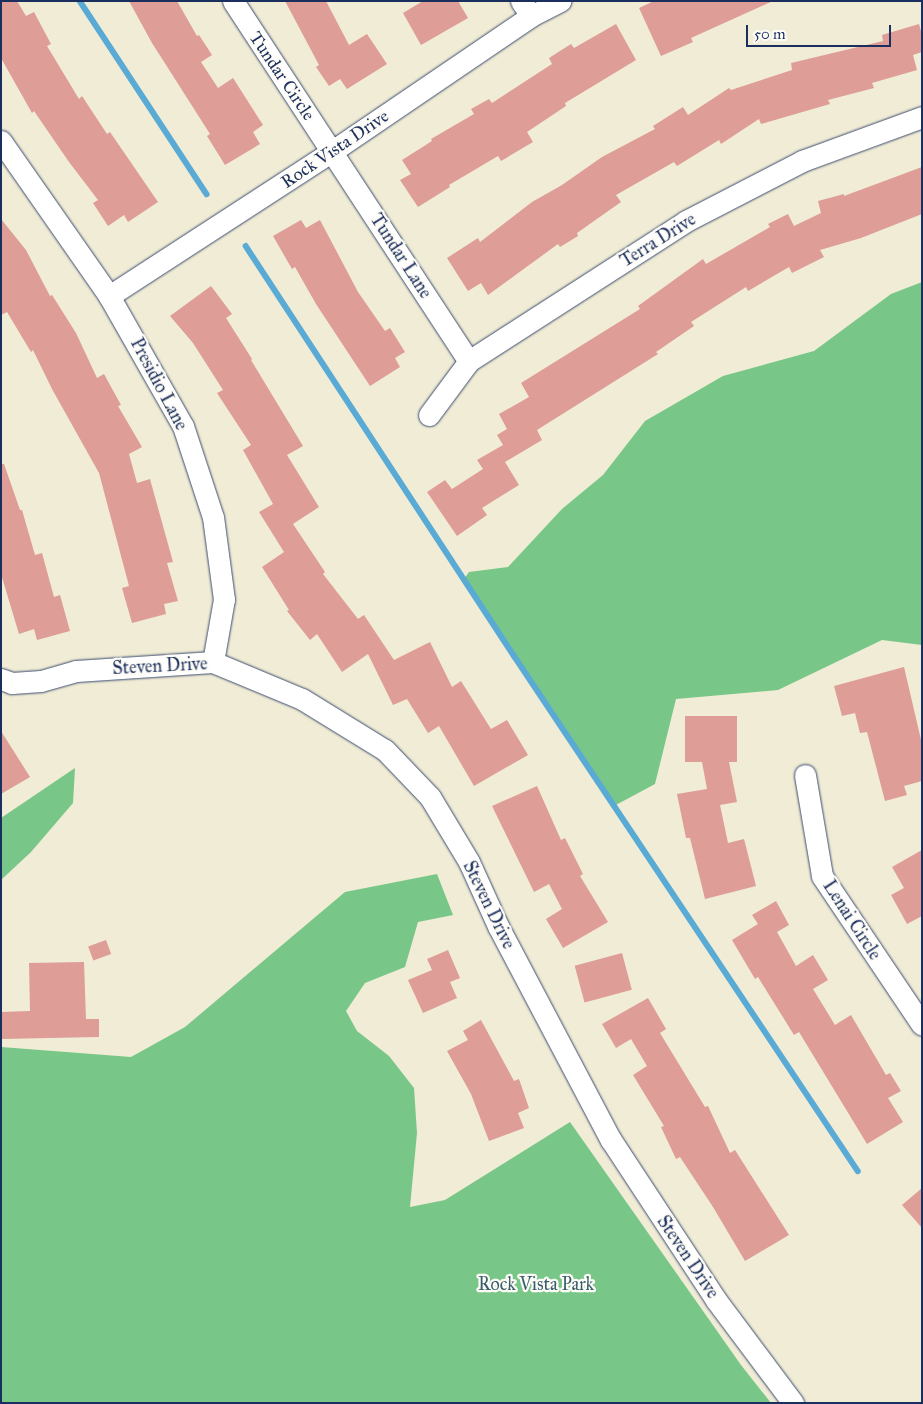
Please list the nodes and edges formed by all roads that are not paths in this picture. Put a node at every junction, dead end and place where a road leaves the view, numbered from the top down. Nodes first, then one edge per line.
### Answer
1 (233, 1) edge
2 (560, 1) edge
3 (526, 9) edge
4 (922, 117) edge
5 (1, 141) edge
6 (331, 152) junction
7 (110, 296) junction
8 (470, 361) junction
9 (429, 415) dead end
10 (213, 662) junction
11 (7, 681) edge
12 (805, 775) dead end
13 (922, 1024) edge
14 (793, 1403) edge

1 - 6 street, Tundar Circle
2 - 3 street, Rock Vista Drive
3 - 6 street, Rock Vista Drive
4 - 8 street, Terra Drive
5 - 7 street, Presidio Lane
6 - 7 street, Rock Vista Drive
6 - 8 street, Tundar Lane
7 - 10 street, Presidio Lane
8 - 9 street, Terra Drive
10 - 11 street, Steven Drive
10 - 14 street, Steven Drive
12 - 13 street, Lenai Circle

